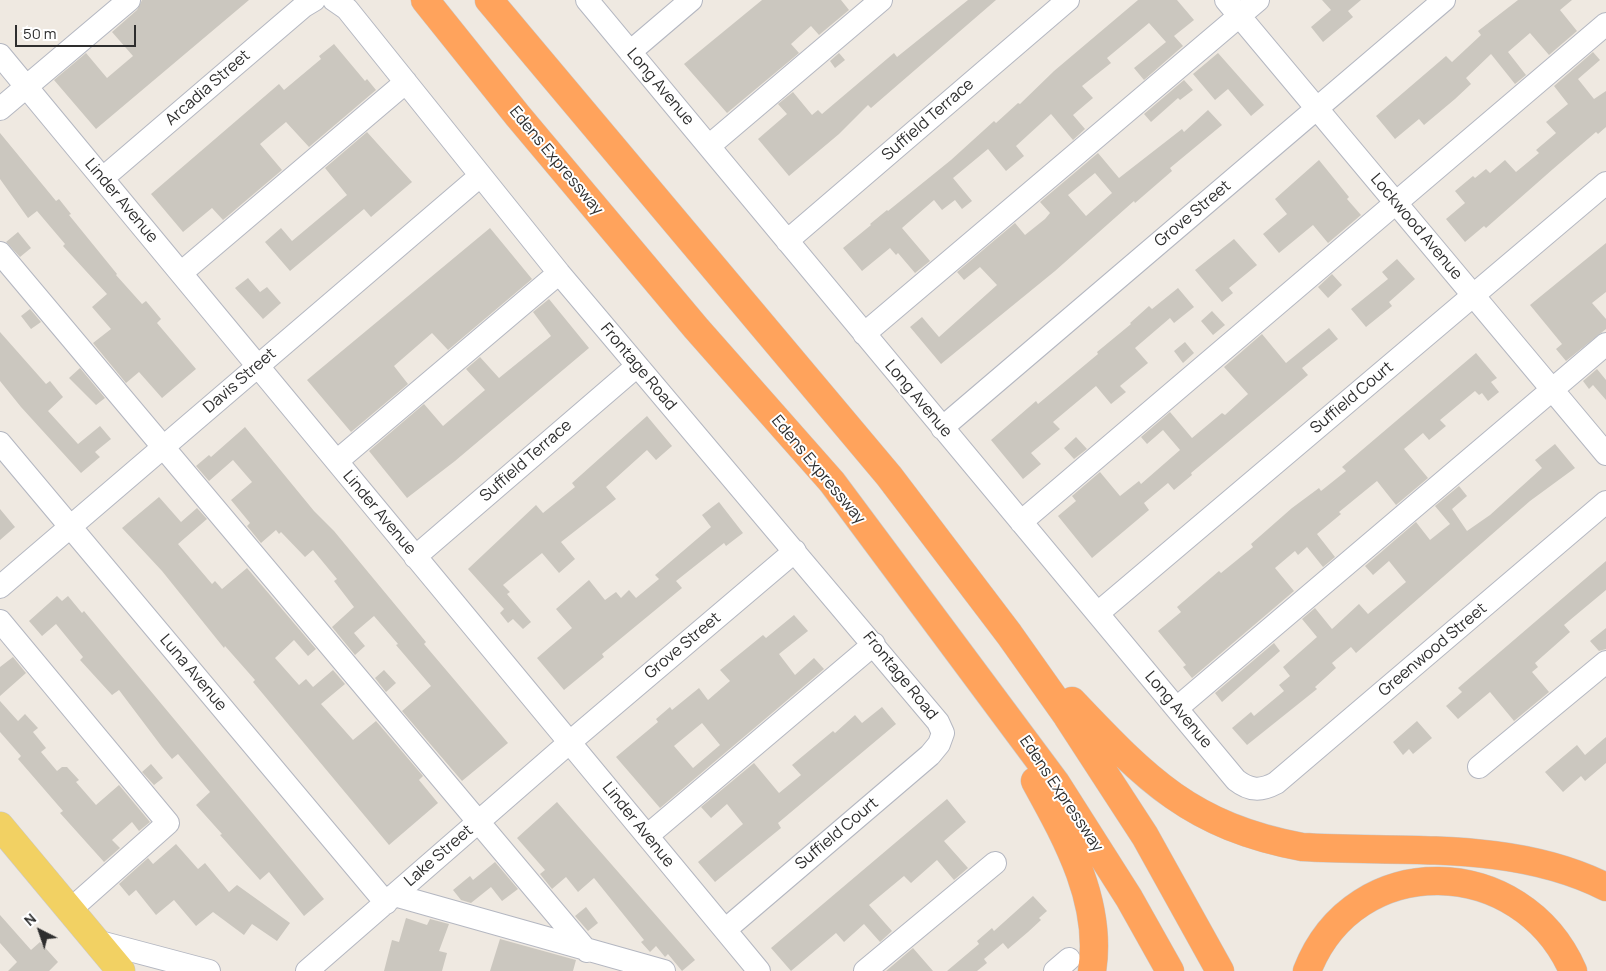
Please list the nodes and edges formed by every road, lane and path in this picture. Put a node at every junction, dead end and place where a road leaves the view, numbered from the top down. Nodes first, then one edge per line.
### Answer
1 (129, 0) edge
2 (314, 0) edge
3 (334, 0) edge
4 (425, 0) edge
5 (489, 0) edge
6 (587, 0) edge
7 (691, 0) edge
8 (881, 0) edge
9 (1068, 0) edge
10 (1258, 0) edge
11 (1444, 0) edge
12 (1233, 8) edge
13 (1606, 24) edge
14 (630, 52) junction
15 (0, 55) edge
16 (406, 82) junction
17 (26, 87) junction
18 (1317, 108) junction
19 (0, 109) edge
20 (709, 146) junction
21 (480, 176) junction
22 (103, 178) junction
23 (1606, 183) edge
24 (1396, 203) junction
25 (788, 241) junction
26 (0, 253) edge
27 (181, 273) junction
28 (559, 274) junction
29 (1473, 295) junction
30 (864, 334) junction
31 (1606, 344) edge
32 (257, 366) junction
33 (637, 366) junction
34 (1552, 390) junction
35 (942, 428) junction
36 (0, 443) edge
37 (164, 446) junction
38 (1606, 454) edge
39 (337, 461) junction
40 (1606, 502) edge
41 (1021, 522) junction
42 (70, 527) junction
43 (795, 551) junction
44 (416, 557) junction
45 (0, 587) edge
46 (1098, 613) junction
47 (0, 621) edge
48 (1009, 634) junction
49 (874, 644) junction
50 (1606, 662) edge
51 (986, 689) junction
52 (1177, 708) junction
53 (943, 733) joint
54 (570, 742) junction
55 (1479, 768) dead end
56 (1256, 790) joint
57 (478, 822) junction
58 (0, 826) edge
59 (647, 836) junction
60 (995, 863) dead end
61 (1606, 887) edge
62 (390, 899) junction
63 (70, 910) junction
64 (725, 930) junction
65 (96, 941) junction
66 (587, 951) junction
67 (1072, 967) edge
68 (121, 971) edge
69 (209, 971) edge
70 (308, 971) edge
71 (664, 971) edge
72 (759, 971) edge
73 (865, 971) edge
74 (1170, 971) edge
75 (1220, 971) edge
76 (1307, 971) edge
77 (1573, 971) edge

1 - 17 street
2 - 22 street, Arcadia Street
3 - 16 street, Frontage Road
4 - 51 highway, Edens Expressway
5 - 48 highway
6 - 14 street, Long Avenue
7 - 14 street
8 - 20 street
9 - 25 street, Suffield Terrace
10 - 12 street
11 - 18 street, Grove Street
12 - 18 street, Lockwood Avenue
12 - 30 street
13 - 24 street
14 - 20 street, Long Avenue
15 - 17 street, Linder Avenue
16 - 21 street, Frontage Road
16 - 27 street
17 - 19 street
17 - 22 street, Linder Avenue
18 - 24 street, Lockwood Avenue
18 - 35 street, Grove Street
20 - 25 street, Long Avenue
21 - 28 street, Frontage Road
21 - 32 street, Davis Street
22 - 27 street, Linder Avenue
23 - 29 street, Suffield Court
24 - 29 street, Lockwood Avenue
24 - 41 street
25 - 30 street, Long Avenue
26 - 37 street
27 - 32 street, Linder Avenue
28 - 33 street, Frontage Road
28 - 39 street
29 - 34 street, Lockwood Avenue
29 - 46 street, Suffield Court
30 - 35 street, Long Avenue
31 - 34 street
32 - 37 street, Davis Street
32 - 39 street, Linder Avenue
33 - 43 street, Frontage Road
33 - 44 street, Suffield Terrace
34 - 38 street, Lockwood Avenue
34 - 52 street
35 - 41 street, Long Avenue
36 - 42 street, Luna Avenue
37 - 42 street, Davis Street
37 - 57 street
39 - 44 street, Linder Avenue
40 - 56 street, Greenwood Street
41 - 46 street, Long Avenue
42 - 45 street, Davis Street
42 - 62 street, Luna Avenue
43 - 49 street, Frontage Road
43 - 54 street, Grove Street
44 - 54 street, Linder Avenue
46 - 52 street, Long Avenue
47 - 63 street
48 - 61 highway
48 - 75 highway
49 - 53 street, Frontage Road
49 - 59 street
50 - 55 street
51 - 67 highway
51 - 74 highway, Edens Expressway
52 - 56 street, Long Avenue
53 - 64 street, Suffield Court
54 - 57 street, Lake Street
54 - 59 street, Linder Avenue
57 - 62 street, Lake Street
57 - 66 street
58 - 63 main road
59 - 64 street, Linder Avenue
60 - 73 street
62 - 66 street
62 - 70 street, Lake Street
63 - 65 main road
64 - 72 street, Linder Avenue
65 - 68 main road
65 - 69 street
66 - 71 street
76 - 77 highway

